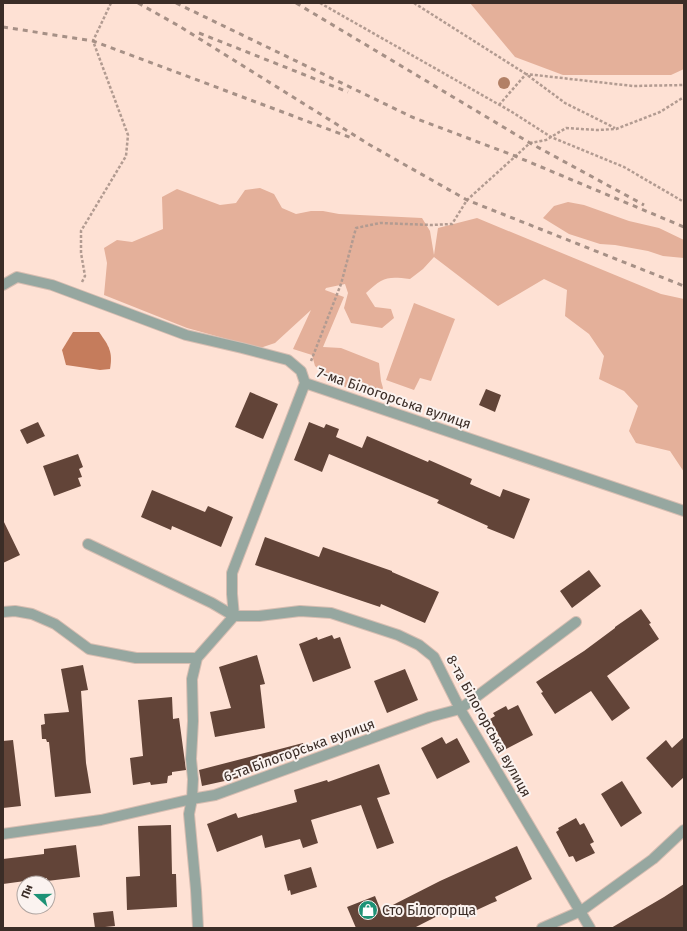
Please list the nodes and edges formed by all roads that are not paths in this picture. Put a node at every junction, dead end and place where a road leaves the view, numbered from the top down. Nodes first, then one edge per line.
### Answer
1 (3, 285) edge
2 (304, 383) junction
3 (684, 511) edge
4 (88, 544) dead end
5 (3, 612) edge
6 (234, 616) junction
7 (576, 622) dead end
8 (197, 658) junction
9 (460, 709) junction
10 (192, 799) junction
11 (684, 830) edge
12 (3, 834) edge
13 (581, 910) junction
14 (198, 928) edge
15 (542, 928) edge
16 (590, 928) edge

1 - 2 street
2 - 3 street, 7-ма Білогорська вулиця
2 - 6 street, 7-ма Білогорська вулиця
4 - 6 street
5 - 8 street
6 - 8 street
6 - 9 street, 8-та Білогорська вулиця
7 - 9 street, 6-та Білогорська вулиця
8 - 10 street
9 - 10 street, 6-та Білогорська вулиця
9 - 13 street, 8-та Білогорська вулиця
10 - 12 street, 6-та Білогорська вулиця
10 - 14 street
11 - 13 street
13 - 15 street
13 - 16 street, 8-та Білогорська вулиця

